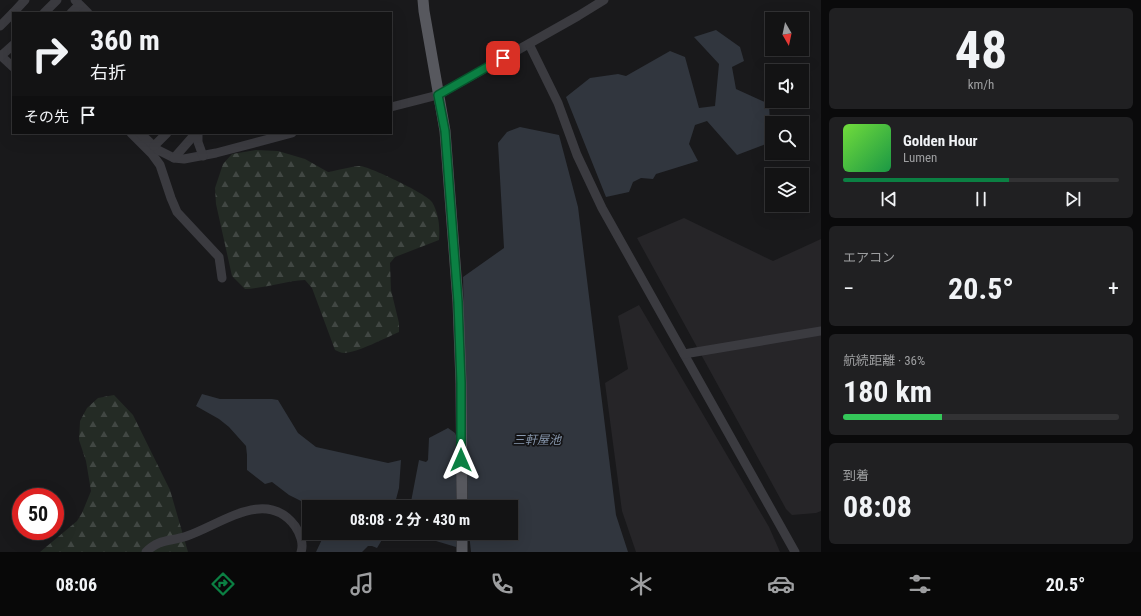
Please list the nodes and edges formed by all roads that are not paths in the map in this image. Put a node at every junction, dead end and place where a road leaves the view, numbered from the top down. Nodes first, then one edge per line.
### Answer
1 (57, 0) edge
2 (424, 0) edge
3 (604, 0) edge
4 (77, 2) edge
5 (45, 12) edge
6 (72, 12) edge
7 (87, 12) edge
8 (12, 15) edge
9 (0, 26) edge
10 (529, 44) junction
11 (12, 46) edge
12 (1, 56) edge
13 (12, 66) edge
14 (438, 95) junction
15 (392, 107) edge
16 (132, 134) edge
17 (142, 134) edge
18 (166, 134) edge
19 (196, 134) edge
20 (197, 134) edge
21 (288, 134) edge
22 (154, 146) junction
23 (203, 156) junction
24 (174, 158) junction
25 (222, 278) dead end
26 (821, 331) edge
27 (684, 354) junction
28 (462, 500) edge
29 (462, 540) edge
30 (146, 552) edge
31 (301, 552) edge
32 (462, 552) edge
33 (795, 552) edge

1 - 5 street
2 - 14 main road
3 - 10 street
4 - 6 street
4 - 7 street
8 - 9 street
10 - 14 street
10 - 27 street
11 - 12 street
12 - 13 street
14 - 15 street
14 - 28 main road
16 - 25 street
17 - 22 street
18 - 22 street
19 - 24 street
20 - 23 street
21 - 23 street
22 - 24 street
23 - 24 street
26 - 27 street
27 - 33 street
29 - 32 main road
30 - 31 street

